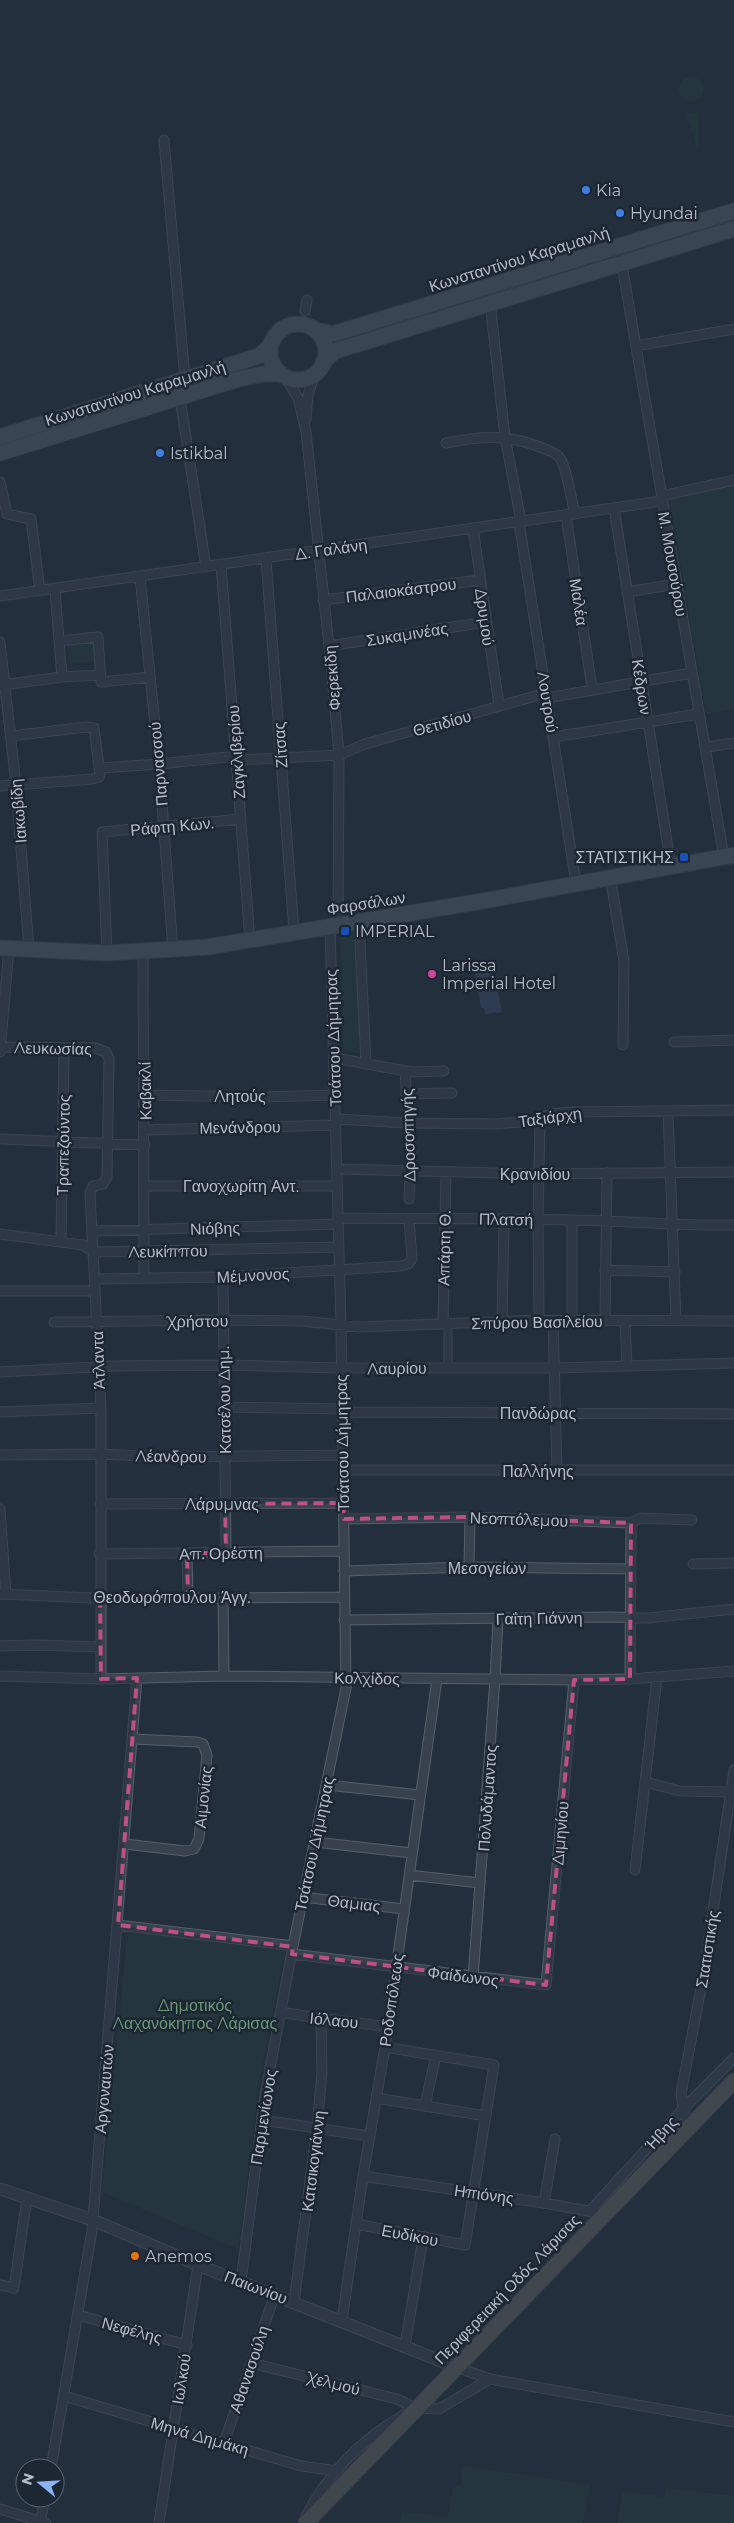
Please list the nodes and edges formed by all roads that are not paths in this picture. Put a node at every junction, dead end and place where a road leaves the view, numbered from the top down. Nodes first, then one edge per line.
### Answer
1 (164, 140) dead end
2 (734, 211) edge
3 (734, 229) edge
4 (622, 271) dead end
5 (307, 300) dead end
6 (305, 311) dead end
7 (491, 312) dead end
8 (734, 329) edge
9 (315, 330) junction
10 (271, 345) junction
11 (636, 346) junction
12 (184, 368) dead end
13 (319, 368) junction
14 (283, 375) junction
15 (180, 398) junction
16 (306, 432) junction
17 (0, 437) edge
18 (505, 437) junction
19 (446, 442) dead end
20 (0, 453) edge
21 (734, 480) edge
22 (0, 482) edge
23 (661, 498) junction
24 (614, 508) junction
25 (570, 514) junction
26 (520, 522) junction
27 (473, 528) junction
28 (318, 551) junction
29 (266, 559) junction
30 (221, 565) junction
31 (206, 567) junction
32 (140, 577) junction
33 (480, 580) junction
34 (676, 584) junction
35 (55, 590) junction
36 (40, 591) junction
37 (627, 592) junction
38 (0, 596) edge
39 (323, 600) junction
40 (486, 622) junction
41 (59, 641) junction
42 (0, 642) edge
43 (330, 646) junction
44 (691, 673) junction
45 (100, 675) junction
46 (62, 677) junction
47 (150, 677) junction
48 (640, 680) junction
49 (2, 685) edge
50 (592, 688) junction
51 (546, 695) junction
52 (499, 705) junction
53 (699, 714) junction
54 (648, 722) junction
55 (10, 736) junction
56 (553, 737) junction
57 (734, 743) edge
58 (707, 747) junction
59 (339, 755) junction
60 (238, 758) junction
61 (281, 760) junction
62 (159, 764) junction
63 (101, 768) junction
64 (16, 785) junction
65 (0, 786) edge
66 (241, 819) junction
67 (164, 826) junction
68 (729, 856) edge
69 (671, 866) junction
70 (610, 876) junction
71 (576, 883) junction
72 (360, 922) junction
73 (334, 926) junction
74 (294, 932) junction
75 (250, 940) junction
76 (5, 948) edge
77 (29, 950) junction
78 (173, 950) junction
79 (143, 952) junction
80 (107, 953) junction
81 (734, 1040) edge
82 (674, 1042) dead end
83 (623, 1045) dead end
84 (0, 1047) edge
85 (64, 1048) junction
86 (0, 1052) edge
87 (106, 1052) joint
88 (335, 1058) junction
89 (366, 1063) junction
90 (444, 1071) dead end
91 (405, 1072) junction
92 (452, 1093) dead end
93 (406, 1094) junction
94 (336, 1095) junction
95 (145, 1096) junction
96 (734, 1110) edge
97 (668, 1112) junction
98 (540, 1119) junction
99 (336, 1122) junction
100 (407, 1123) junction
101 (145, 1130) junction
102 (0, 1139) edge
103 (63, 1142) junction
104 (109, 1144) junction
105 (145, 1145) junction
106 (336, 1169) junction
107 (411, 1170) junction
108 (734, 1172) edge
109 (446, 1173) junction
110 (607, 1173) junction
111 (671, 1173) junction
112 (538, 1174) junction
113 (145, 1186) junction
114 (337, 1186) junction
115 (409, 1199) dead end
116 (445, 1218) junction
117 (409, 1219) junction
118 (504, 1219) junction
119 (538, 1220) junction
120 (572, 1220) junction
121 (338, 1221) junction
122 (606, 1221) junction
123 (673, 1226) junction
124 (734, 1226) edge
125 (144, 1230) junction
126 (93, 1231) junction
127 (0, 1234) edge
128 (61, 1242) junction
129 (338, 1247) junction
130 (145, 1251) junction
131 (94, 1252) junction
132 (339, 1270) junction
133 (606, 1270) junction
134 (675, 1272) junction
135 (223, 1277) junction
136 (144, 1278) junction
137 (95, 1279) junction
138 (0, 1291) edge
139 (95, 1291) junction
140 (222, 1320) junction
141 (539, 1320) junction
142 (553, 1320) junction
143 (572, 1320) junction
144 (676, 1320) junction
145 (605, 1321) junction
146 (626, 1321) junction
147 (734, 1321) edge
148 (54, 1322) dead end
149 (502, 1322) junction
150 (97, 1323) junction
151 (341, 1324) junction
152 (446, 1324) junction
153 (734, 1363) edge
154 (224, 1364) junction
155 (627, 1365) junction
156 (98, 1366) junction
157 (448, 1367) junction
158 (340, 1368) junction
159 (555, 1368) junction
160 (0, 1372) edge
161 (225, 1407) junction
162 (100, 1408) junction
163 (342, 1410) junction
164 (0, 1412) edge
165 (555, 1413) junction
166 (734, 1414) edge
167 (101, 1454) junction
168 (0, 1455) edge
169 (343, 1455) junction
170 (226, 1456) junction
171 (343, 1470) junction
172 (734, 1470) edge
173 (557, 1471) junction
174 (100, 1504) junction
175 (225, 1504) junction
176 (343, 1504) junction
177 (0, 1509) edge
178 (470, 1517) junction
179 (344, 1519) junction
180 (692, 1520) dead end
181 (631, 1523) junction
182 (344, 1552) junction
183 (187, 1553) junction
184 (226, 1553) junction
185 (99, 1554) junction
186 (734, 1563) edge
187 (693, 1564) dead end
188 (469, 1567) junction
189 (631, 1569) junction
190 (344, 1571) junction
191 (3, 1594) edge
192 (344, 1596) junction
193 (100, 1597) junction
194 (188, 1598) junction
195 (223, 1599) junction
196 (734, 1609) edge
197 (498, 1618) junction
198 (632, 1619) junction
199 (344, 1620) junction
200 (0, 1646) edge
201 (101, 1647) junction
202 (734, 1671) edge
203 (0, 1676) edge
204 (224, 1676) junction
205 (657, 1677) junction
206 (137, 1678) junction
207 (346, 1678) junction
208 (101, 1679) junction
209 (437, 1679) junction
210 (495, 1679) junction
211 (630, 1679) junction
212 (574, 1680) junction
213 (133, 1739) junction
214 (734, 1770) edge
215 (645, 1782) junction
216 (327, 1785) junction
217 (732, 1787) edge
218 (420, 1795) junction
219 (315, 1842) junction
220 (125, 1844) junction
221 (412, 1853) junction
222 (635, 1870) dead end
223 (409, 1875) junction
224 (480, 1883) junction
225 (303, 1897) junction
226 (404, 1909) junction
227 (118, 1925) junction
228 (292, 1950) junction
229 (396, 1968) junction
230 (473, 1978) junction
231 (546, 1985) joint
232 (281, 2012) junction
233 (321, 2020) junction
234 (388, 2027) junction
235 (385, 2047) junction
236 (436, 2055) junction
237 (734, 2058) edge
238 (734, 2081) edge
239 (376, 2098) junction
240 (425, 2105) junction
241 (683, 2109) junction
242 (486, 2116) junction
243 (262, 2120) junction
244 (690, 2126) junction
245 (317, 2128) junction
246 (369, 2136) junction
247 (555, 2139) dead end
248 (363, 2176) junction
249 (0, 2189) edge
250 (474, 2193) junction
251 (27, 2197) junction
252 (544, 2203) junction
253 (597, 2212) junction
254 (92, 2220) junction
255 (356, 2224) junction
256 (423, 2238) junction
257 (198, 2264) junction
258 (241, 2281) junction
259 (0, 2285) edge
260 (275, 2294) junction
261 (294, 2302) junction
262 (78, 2315) junction
263 (342, 2320) junction
264 (187, 2345) junction
265 (404, 2346) junction
266 (251, 2362) junction
267 (456, 2367) junction
268 (490, 2379) junction
269 (64, 2396) junction
270 (415, 2408) junction
271 (734, 2422) edge
272 (173, 2429) junction
273 (224, 2443) junction
274 (53, 2458) edge
275 (338, 2471) junction
276 (44, 2508) edge
277 (0, 2509) edge
278 (42, 2522) edge
279 (159, 2523) edge
280 (302, 2523) edge
281 (306, 2523) edge

1 - 12 street
2 - 9 main road, Κωνσταντίνου Καραμανλή
3 - 13 main road
4 - 11 street, Μ. Μουσούρου
5 - 6 street
7 - 18 street, Λουτρού
8 - 11 street
9 - 10 main road
9 - 13 main road
10 - 14 main road
10 - 17 main road, Κωνσταντίνου Καραμανλή
11 - 23 street, Μ. Μουσούρου
13 - 14 main road
13 - 16 street, Φερεκίδη
14 - 15 main road, Κωνσταντίνου Καραμανλή
14 - 16 street, Φερεκίδη
15 - 20 main road, Κωνσταντίνου Καραμανλή
15 - 31 street
16 - 28 street, Φερεκίδη
18 - 19 street
18 - 25 street, Μαλέα
18 - 26 street, Λουτρού
21 - 23 street, Δ. Γαλάνη
22 - 36 street
23 - 24 street, Δ. Γαλάνη
23 - 34 street, Μ. Μουσούρου
24 - 25 street, Δ. Γαλάνη
24 - 37 street, Κέδρων
25 - 26 street, Δ. Γαλάνη
25 - 50 street, Μαλέα
26 - 27 street, Δ. Γαλάνη
26 - 51 street, Λουτρού
27 - 28 street, Δ. Γαλάνη
27 - 33 street, Δρυμού
28 - 29 street, Δ. Γαλάνη
28 - 39 street, Φερεκίδη
29 - 30 street, Δ. Γαλάνη
29 - 61 street, Ζίτσας
30 - 31 street, Δ. Γαλάνη
30 - 60 street, Ζαγκλιβερίου
31 - 32 street, Δ. Γαλάνη
32 - 35 street, Δ. Γαλάνη
32 - 47 street, Παρνασσού
33 - 39 street, Παλαιοκάστρου
33 - 40 street, Δρυμού
34 - 37 street
34 - 44 street, Μ. Μουσούρου
35 - 36 street, Δ. Γαλάνη
35 - 41 street
36 - 38 street, Δ. Γαλάνη
37 - 48 street, Κέδρων
39 - 43 street, Φερεκίδη
40 - 43 street, Συκαμινέας
40 - 52 street, Δρυμού
41 - 45 street
41 - 46 street
42 - 49 street, Ιακωβίδη
43 - 59 street, Φερεκίδη
44 - 48 street, Θετιδίου
44 - 53 street, Μ. Μουσούρου
45 - 46 street
45 - 47 street
46 - 49 street
47 - 62 street, Παρνασσού
48 - 50 street, Θετιδίου
48 - 54 street, Κέδρων
49 - 55 street, Ιακωβίδη
50 - 51 street, Θετιδίου
51 - 52 street, Θετιδίου
51 - 56 street, Λουτρού
52 - 59 street, Θετιδίου
53 - 54 street
53 - 58 street, Μ. Μουσούρου
54 - 56 street
54 - 69 street, Κέδρων
55 - 63 street
55 - 64 street, Ιακωβίδη
56 - 71 street, Λουτρού
57 - 58 street
58 - 68 street, Μ. Μουσούρου
59 - 61 street, Θετιδίου
59 - 73 street, Φερεκίδη
60 - 61 street, Θετιδίου
60 - 62 street, Θετιδίου
60 - 66 street, Ζαγκλιβερίου
61 - 74 street, Ζίτσας
62 - 63 street, Θετιδίου
62 - 67 street, Παρνασσού
63 - 64 street
64 - 65 street
64 - 77 street, Ιακωβίδη
66 - 67 street, Ράφτη Κων.
66 - 75 street, Ζαγκλιβερίου
67 - 78 street, Παρνασσού
67 - 80 street, Ράφτη Κων.
68 - 69 main road, Φαρσάλων
69 - 70 main road, Φαρσάλων
70 - 71 main road, Φαρσάλων
70 - 83 street
71 - 72 main road, Φαρσάλων
72 - 73 main road, Φαρσάλων
72 - 89 street
73 - 74 main road, Φαρσάλων
73 - 88 street, Τσάτσου Δήμητρας
74 - 75 main road, Φαρσάλων
75 - 78 main road, Φαρσάλων
76 - 77 main road, Φαρσάλων
76 - 84 street
77 - 80 main road, Φαρσάλων
78 - 79 main road, Φαρσάλων
79 - 80 main road, Φαρσάλων
79 - 95 street, Καβακλί
81 - 82 street
84 - 85 street, Λευκωσίας
84 - 86 street
85 - 87 street, Λευκωσίας
85 - 103 street, Τραπεζούντος
87 - 104 street, Άτλαντα
88 - 89 street
88 - 94 street, Τσάτσου Δήμητρας
89 - 91 street
90 - 91 street
91 - 93 street, Δροσοπηγής
92 - 93 street
93 - 100 street, Δροσοπηγής
94 - 95 street, Λητούς
94 - 99 street, Τσάτσου Δήμητρας
95 - 101 street, Καβακλί
96 - 97 street, Ταξιάρχη
97 - 98 street, Ταξιάρχη
97 - 111 street
98 - 100 street, Ταξιάρχη
98 - 112 street
99 - 100 street, Ταξιάρχη
99 - 101 street, Μενάνδρου
99 - 106 street, Τσάτσου Δήμητρας
100 - 107 street, Δροσοπηγής
101 - 105 street, Καβακλί
102 - 103 street
103 - 104 street
103 - 128 street, Τραπεζούντος
104 - 105 street
104 - 126 street, Άτλαντα
105 - 113 street, Καβακλί
106 - 107 street, Κρανιδίου
106 - 114 street, Τσάτσου Δήμητρας
107 - 109 street, Κρανιδίου
107 - 115 street, Δροσοπηγής
108 - 111 street, Κρανιδίου
109 - 112 street, Κρανιδίου
109 - 116 street, Απάρτη Θ.
110 - 111 street, Κρανιδίου
110 - 112 street, Κρανιδίου
110 - 122 street
111 - 123 street
112 - 119 street
113 - 114 street, Γανοχωρίτη Αντ.
113 - 125 street, Καβακλί
114 - 121 street, Τσάτσου Δήμητρας
116 - 117 street, Πλατσή
116 - 118 street, Πλατσή
116 - 152 street, Απάρτη Θ.
117 - 121 street, Πλατσή
117 - 132 street, Μέμνονος
118 - 119 street, Πλατσή
118 - 149 street
119 - 120 street, Πλατσή
119 - 141 street
120 - 122 street, Πλατσή
120 - 143 street
121 - 125 street, Νιόβης
121 - 129 street, Τσάτσου Δήμητρας
122 - 123 street, Πλατσή
122 - 133 street
123 - 124 street, Πλατσή
123 - 134 street
125 - 126 street, Νιόβης
125 - 130 street, Καβακλί
126 - 131 street, Άτλαντα
127 - 128 street, Λευκίππου
128 - 131 street, Λευκίππου
129 - 130 street, Λευκίππου
129 - 132 street, Τσάτσου Δήμητρας
130 - 131 street, Λευκίππου
130 - 136 street, Καβακλί
131 - 137 street, Άτλαντα
132 - 135 street, Μέμνονος
132 - 151 street, Τσάτσου Δήμητρας
133 - 134 street
133 - 145 street
134 - 144 street
135 - 136 street, Μέμνονος
135 - 140 street, Κατσέλου Δημ.
136 - 137 street, Μέμνονος
137 - 139 street, Άτλαντα
138 - 139 street
139 - 150 street, Άτλαντα
140 - 150 street, Χρήστου
140 - 151 street, Χρήστου
140 - 154 street, Κατσέλου Δημ.
141 - 142 street, Σπύρου Βασιλείου
141 - 149 street, Σπύρου Βασιλείου
142 - 143 street, Σπύρου Βασιλείου
142 - 159 street
143 - 145 street, Σπύρου Βασιλείου
144 - 146 street, Σπύρου Βασιλείου
144 - 147 street, Σπύρου Βασιλείου
145 - 146 street, Σπύρου Βασιλείου
146 - 155 street
148 - 150 street, Χρήστου
149 - 152 street, Σπύρου Βασιλείου
150 - 156 street, Άτλαντα
151 - 152 street, Σπύρου Βασιλείου
151 - 158 street, Τσάτσου Δήμητρας
152 - 157 street, Απάρτη Θ.
153 - 155 street, Λαυρίου
154 - 156 street, Λαυρίου
154 - 158 street, Λαυρίου
154 - 161 street, Κατσέλου Δημ.
155 - 159 street, Λαυρίου
156 - 160 street, Λαυρίου
156 - 162 street, Άτλαντα
157 - 158 street, Λαυρίου
157 - 159 street, Λαυρίου
158 - 163 street, Τσάτσου Δήμητρας
159 - 165 street
161 - 163 street, Πανδώρας
161 - 170 street, Κατσέλου Δημ.
162 - 164 street
162 - 167 street, Άτλαντα
163 - 165 street, Πανδώρας
163 - 169 street, Τσάτσου Δήμητρας
165 - 166 street, Πανδώρας
165 - 173 street
167 - 168 street, Λέανδρου
167 - 170 street, Λέανδρου
167 - 174 street, Άτλαντα
169 - 170 street, Λέανδρου
169 - 171 street, Τσάτσου Δήμητρας
170 - 175 street, Κατσέλου Δημ.
171 - 173 street, Παλλήνης
171 - 176 street, Τσάτσου Δήμητρας
172 - 173 street, Παλλήνης
174 - 175 street, Λάρυμνας
174 - 185 street, Άτλαντα
175 - 176 street, Λάρυμνας
175 - 184 street, Κατσέλου Δημ.
176 - 179 street, Τσάτσου Δήμητρας
177 - 191 street
178 - 179 street, Νεοπτόλεμου
178 - 181 street, Νεοπτόλεμου
178 - 188 street
179 - 182 street, Τσάτσου Δήμητρας
180 - 181 street, Νεοπτόλεμου
181 - 189 street
182 - 184 street, Απ. Ορέστη
182 - 190 street, Τσάτσου Δήμητρας
183 - 184 street, Απ. Ορέστη
183 - 185 street, Απ. Ορέστη
183 - 194 street
185 - 193 street, Άτλαντα
186 - 187 street
188 - 189 street, Μεσογείων
188 - 190 street, Μεσογείων
189 - 198 street
190 - 192 street, Τσάτσου Δήμητρας
191 - 193 street, Θεοδωρόπουλου Άγγ.
192 - 195 street, Θεοδωρόπουλου Άγγ.
192 - 199 street, Τσάτσου Δήμητρας
193 - 194 street, Θεοδωρόπουλου Άγγ.
193 - 201 street, Άτλαντα
194 - 195 street, Θεοδωρόπουλου Άγγ.
195 - 204 street
196 - 198 street, Γαΐτη Γιάννη
197 - 198 street, Γαΐτη Γιάννη
197 - 199 street, Γαΐτη Γιάννη
197 - 210 street, Πολυδάμαντος
198 - 211 street
199 - 207 street, Τσάτσου Δήμητρας
200 - 201 street
201 - 208 street, Άτλαντα
202 - 205 street, Κολχίδος
203 - 208 street, Κολχίδος
204 - 206 street, Κολχίδος
204 - 207 street, Κολχίδος
205 - 211 street, Κολχίδος
205 - 215 street
206 - 208 street, Κολχίδος
206 - 213 street, Αργοναυτών
207 - 209 street, Κολχίδος
207 - 216 street, Τσάτσου Δήμητρας
209 - 210 street, Κολχίδος
209 - 218 street, Ροδοπόλεως
210 - 212 street, Κολχίδος
210 - 224 street, Πολυδάμαντος
211 - 212 street, Κολχίδος
212 - 231 street, Διμηνίου
213 - 220 street, Αργοναυτών
213 - 220 street, Αιμονίας
214 - 217 street, Στατιστικής
215 - 217 street
215 - 222 street
216 - 218 street
216 - 219 street, Τσάτσου Δήμητρας
217 - 241 street, Στατιστικής
218 - 221 street, Ροδοπόλεως
219 - 221 street
219 - 225 street, Τσάτσου Δήμητρας
220 - 227 street, Αργοναυτών
221 - 223 street, Ροδοπόλεως
223 - 224 street
223 - 226 street, Ροδοπόλεως
224 - 230 street, Πολυδάμαντος
225 - 226 street, Θαμιας
225 - 228 street, Τσάτσου Δήμητρας
226 - 229 street, Ροδοπόλεως
227 - 228 street, Φαίδωνος
227 - 254 street, Αργοναυτών
228 - 229 street, Φαίδωνος
228 - 232 street, Παρμενίωνος
229 - 230 street, Φαίδωνος
229 - 234 street, Ροδοπόλεως
230 - 231 street, Φαίδωνος
232 - 233 street, Ιόλαου
232 - 243 street, Παρμενίωνος
233 - 234 street, Ιόλαου
233 - 245 street, Κατσικογιάννη
234 - 235 street, Ροδοπόλεως
235 - 236 street
235 - 239 street, Ροδοπόλεως
236 - 240 street
236 - 242 street
237 - 241 street, Ήβης
238 - 244 highway, Περιφερειακή Οδός Λάρισας
239 - 240 street
239 - 246 street, Ροδοπόλεως
240 - 242 street
241 - 244 street, Στατιστικής
241 - 253 street, Ήβης
242 - 250 street
243 - 245 street
243 - 258 street, Παρμενίωνος
244 - 253 highway, Περιφερειακή Οδός Λάρισας
245 - 246 street
245 - 261 street, Κατσικογιάννη
246 - 248 street, Ροδοπόλεως
247 - 252 street
248 - 250 street, Ηπιόνης
248 - 255 street, Ροδοπόλεως
249 - 251 street, Παιωνίου
250 - 252 street, Ηπιόνης
250 - 256 street, Ευδίκου
251 - 254 street, Παιωνίου
251 - 259 street
252 - 253 street, Ηπιόνης
253 - 267 highway, Περιφερειακή Οδός Λάρισας
254 - 257 street, Παιωνίου
254 - 262 street, Αργοναυτών
255 - 256 street, Ευδίκου
255 - 263 street, Ροδοπόλεως
256 - 265 street
257 - 258 street, Παιωνίου
257 - 264 street, Ιωλκού
258 - 260 street, Παιωνίου
260 - 261 street, Παιωνίου
260 - 266 street, Αθανασούλη
261 - 263 street, Παιωνίου
262 - 264 street, Νεφέλης
262 - 269 street, Αργοναυτών
263 - 265 street, Παιωνίου
264 - 272 street, Ιωλκού
265 - 267 street, Παιωνίου
266 - 270 street, Χελμού
266 - 273 street, Αθανασούλη
267 - 268 street
267 - 270 highway, Περιφερειακή Οδός Λάρισας
268 - 270 street
268 - 271 street
269 - 272 street, Μηνά Δημάκη
269 - 274 street, Αργοναυτών
270 - 275 street
270 - 281 highway, Περιφερειακή Οδός Λάρισας
272 - 273 street, Μηνά Δημάκη
272 - 279 street, Ιωλκού
273 - 275 street, Μηνά Δημάκη
275 - 280 street
276 - 278 street
277 - 278 street

